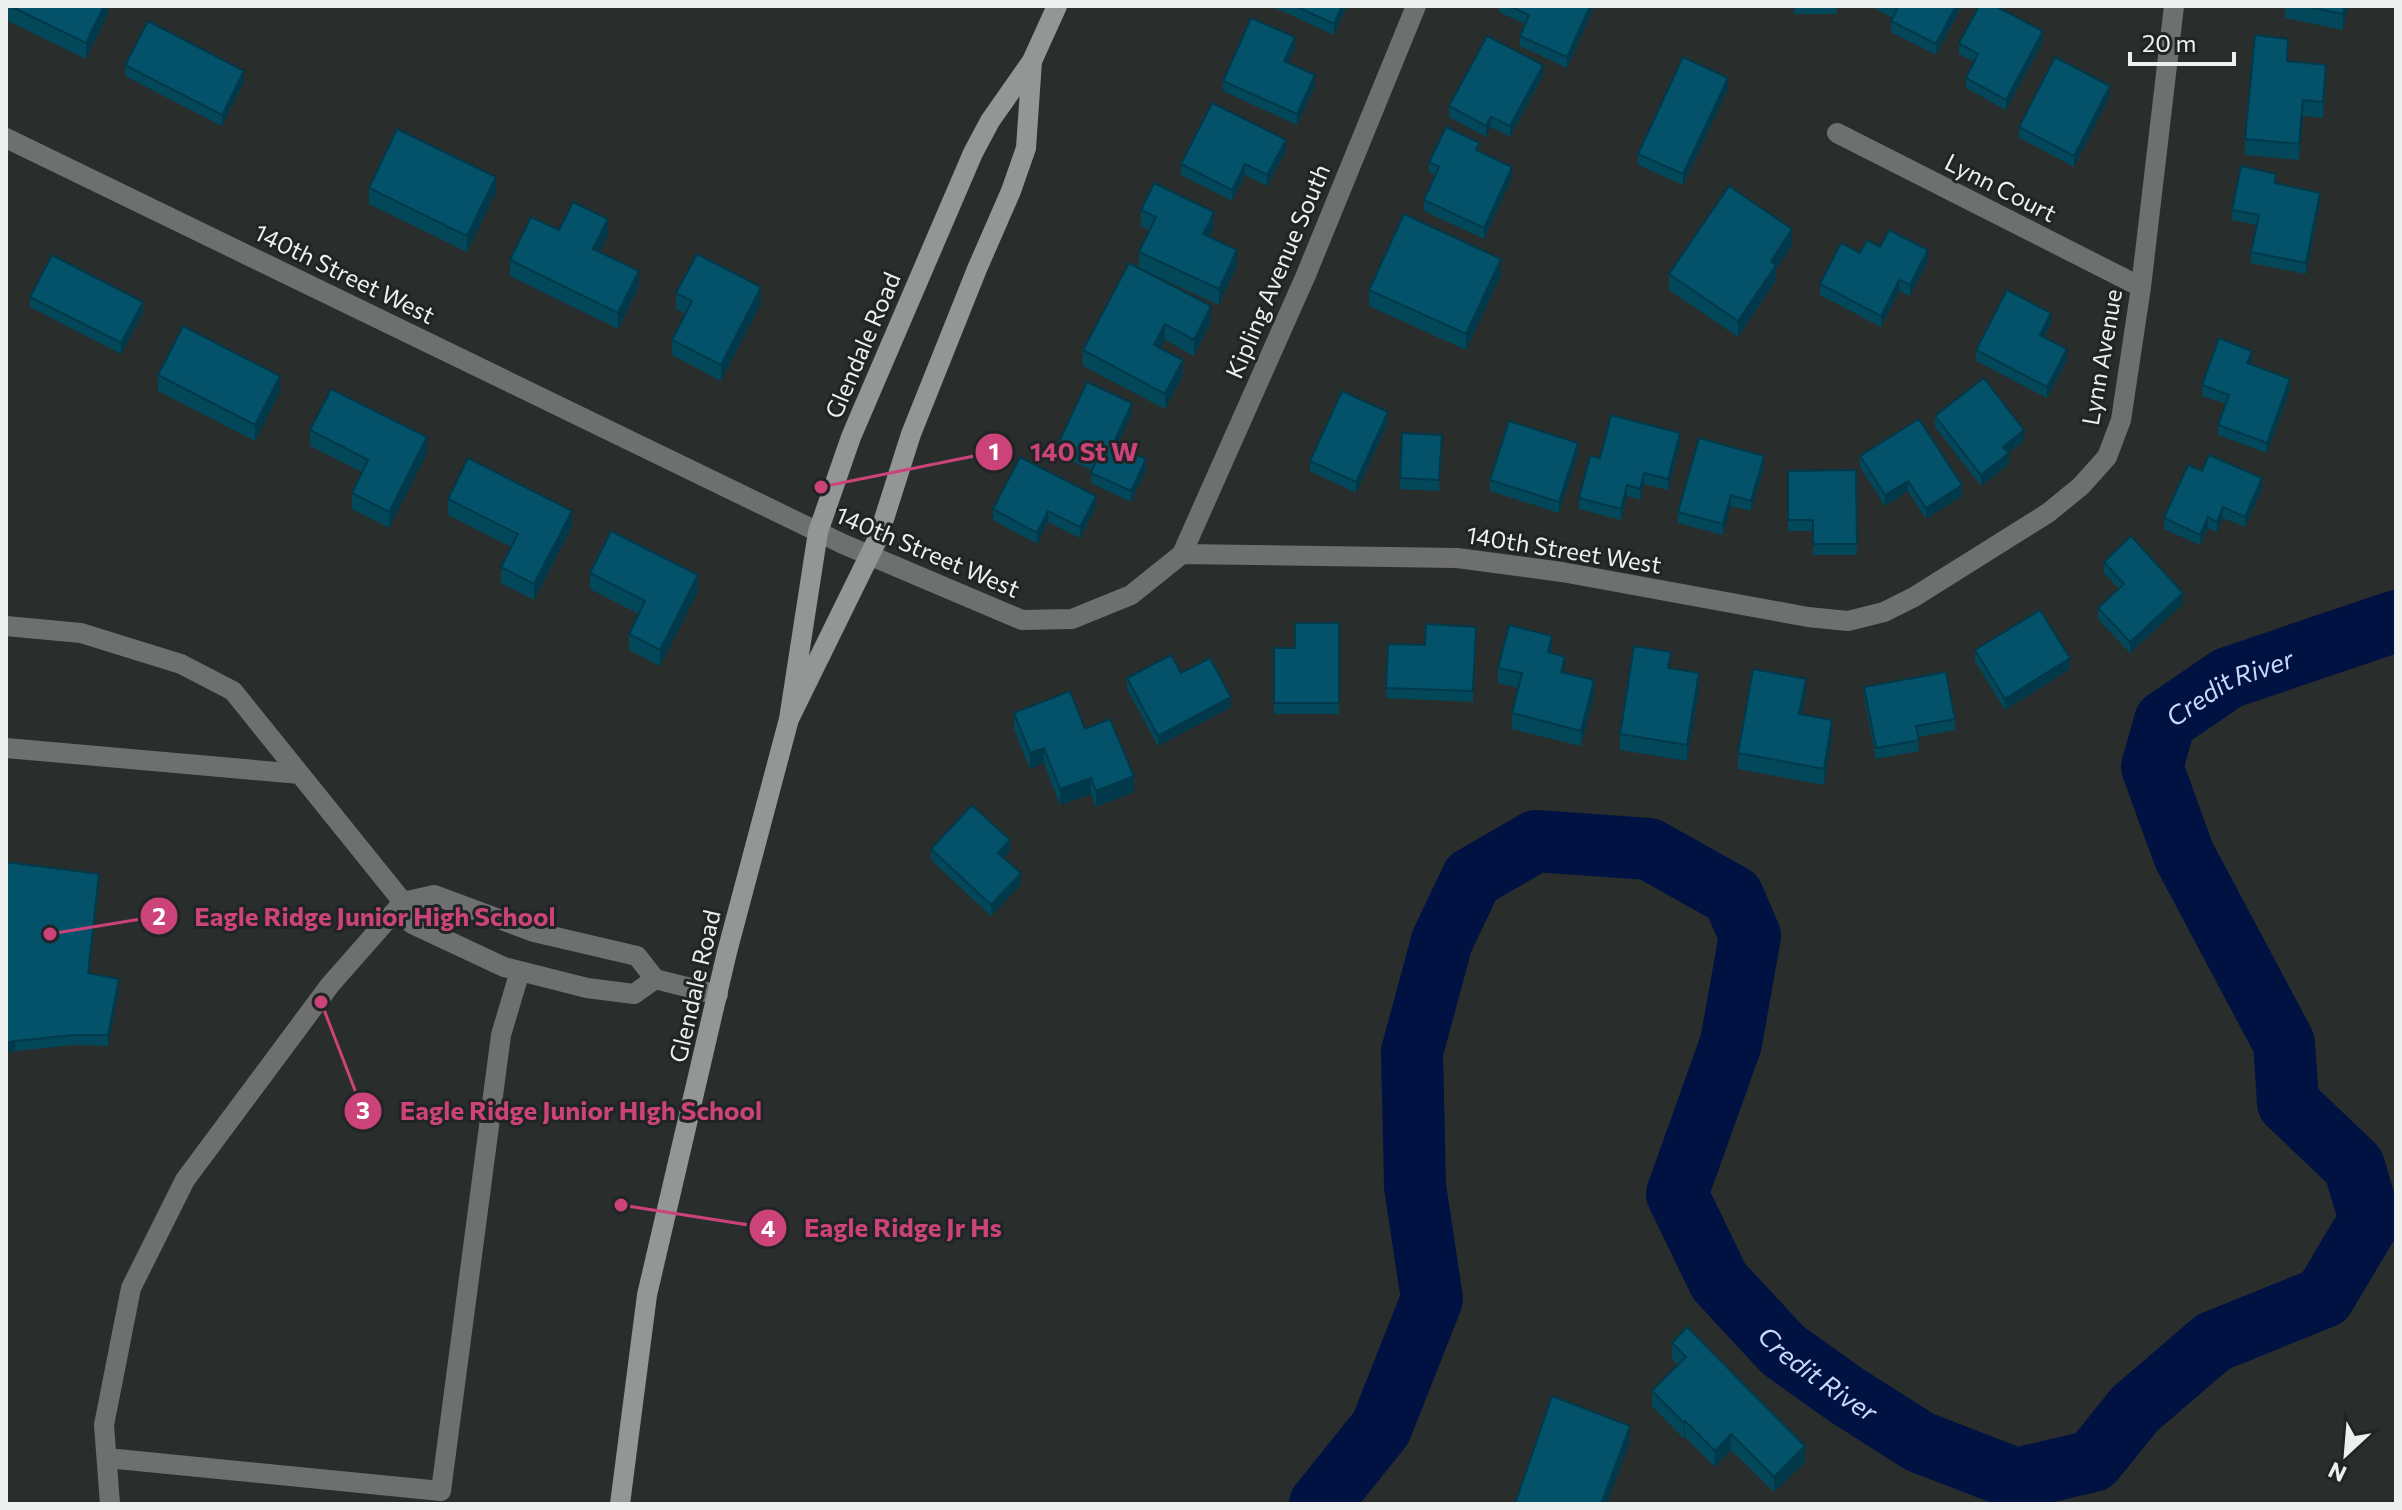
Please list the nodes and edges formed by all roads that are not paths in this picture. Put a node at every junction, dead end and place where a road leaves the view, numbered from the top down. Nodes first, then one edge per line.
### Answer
1 (1057, 6) edge
2 (1416, 6) edge
3 (2174, 6) edge
4 (1032, 61) junction
5 (1837, 133) dead end
6 (6, 138) edge
7 (2141, 287) junction
8 (818, 532) junction
9 (1182, 554) junction
10 (869, 556) junction
11 (1848, 621) joint
12 (6, 626) edge
13 (789, 719) junction
14 (6, 748) edge
15 (300, 774) junction
16 (403, 902) junction
17 (520, 971) junction
18 (655, 979) junction
19 (718, 995) junction
20 (107, 1458) junction
21 (110, 1504) edge
22 (620, 1504) edge

1 - 4 main road, Glendale Road
2 - 9 street, Kipling Avenue South
3 - 7 street, Lynn Avenue
4 - 8 main road, Glendale Road
4 - 10 main road, Glendale Road
5 - 7 street, Lynn Court
6 - 8 street, 140th Street West
7 - 11 street, Lynn Avenue
8 - 10 street, 140th Street West
8 - 13 main road, Glendale Road
9 - 10 street, 140th Street West
9 - 11 street, 140th Street West
10 - 13 main road, Glendale Road
12 - 15 street
13 - 19 main road, Glendale Road
14 - 15 street
15 - 16 street
16 - 17 street
16 - 18 street
16 - 20 street
17 - 18 street
17 - 20 street
18 - 19 street
19 - 22 main road, Glendale Road
20 - 21 street

